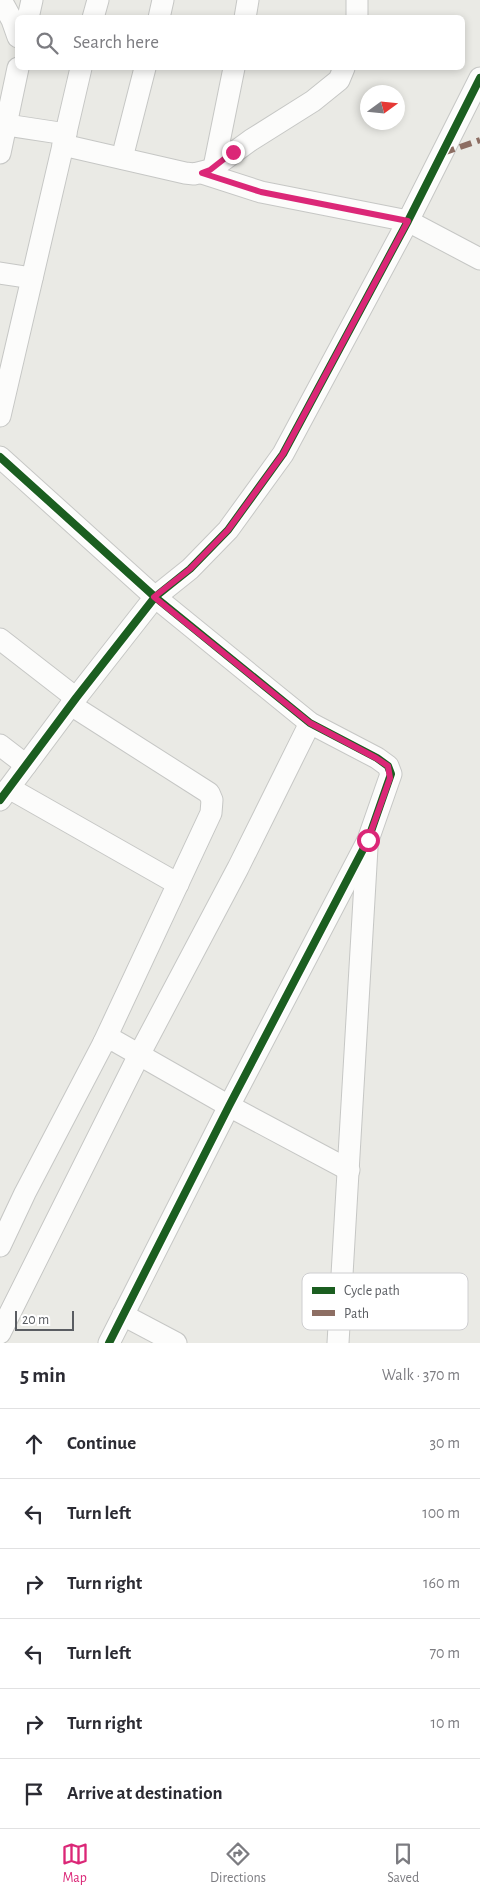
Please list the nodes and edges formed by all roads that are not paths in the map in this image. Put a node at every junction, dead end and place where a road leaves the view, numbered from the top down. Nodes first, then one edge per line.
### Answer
1 (0, 0) edge
2 (32, 0) edge
3 (98, 0) edge
4 (163, 0) edge
5 (248, 0) edge
6 (357, 0) edge
7 (29, 15) edge
8 (95, 15) edge
9 (160, 15) edge
10 (246, 15) edge
11 (356, 15) edge
12 (15, 28) edge
13 (17, 70) edge
14 (81, 70) edge
15 (145, 70) edge
16 (233, 70) edge
17 (343, 70) edge
18 (480, 78) edge
19 (3, 125) edge
20 (64, 139) junction
21 (0, 153) edge
22 (122, 158) junction
23 (208, 170) junction
24 (408, 221) junction
25 (480, 259) edge
26 (0, 273) edge
27 (32, 278) junction
28 (0, 416) edge
29 (0, 457) edge
30 (154, 597) junction
31 (0, 639) edge
32 (73, 702) junction
33 (310, 723) junction
34 (0, 745) edge
35 (26, 766) junction
36 (4, 794) edge
37 (368, 840) junction
38 (178, 884) junction
39 (104, 1042) junction
40 (139, 1055) junction
41 (229, 1106) junction
42 (349, 1170) junction
43 (0, 1246) edge
44 (342, 1273) edge
45 (123, 1315) junction
46 (339, 1330) edge
47 (0, 1333) edge
48 (109, 1343) edge
49 (176, 1343) edge
50 (338, 1343) edge

1 - 12 street
2 - 7 street
3 - 8 street
4 - 9 street
5 - 10 street
6 - 11 street
13 - 19 street
14 - 20 street
15 - 22 street
16 - 23 street
17 - 23 street
18 - 24 street
19 - 20 street
19 - 21 street
20 - 22 street
20 - 27 street
22 - 23 street
23 - 24 street
24 - 25 street
24 - 30 street
26 - 27 street
27 - 28 street
29 - 30 street
30 - 32 street
30 - 33 street
31 - 32 street
32 - 35 street
32 - 38 street
33 - 37 street
33 - 40 street
34 - 35 street
35 - 36 street
36 - 38 street
37 - 41 street
37 - 42 street
38 - 39 street
39 - 40 street
39 - 43 street
40 - 41 street
40 - 47 street
41 - 42 street
41 - 45 street
42 - 44 street
45 - 48 street
45 - 49 street
46 - 50 street

